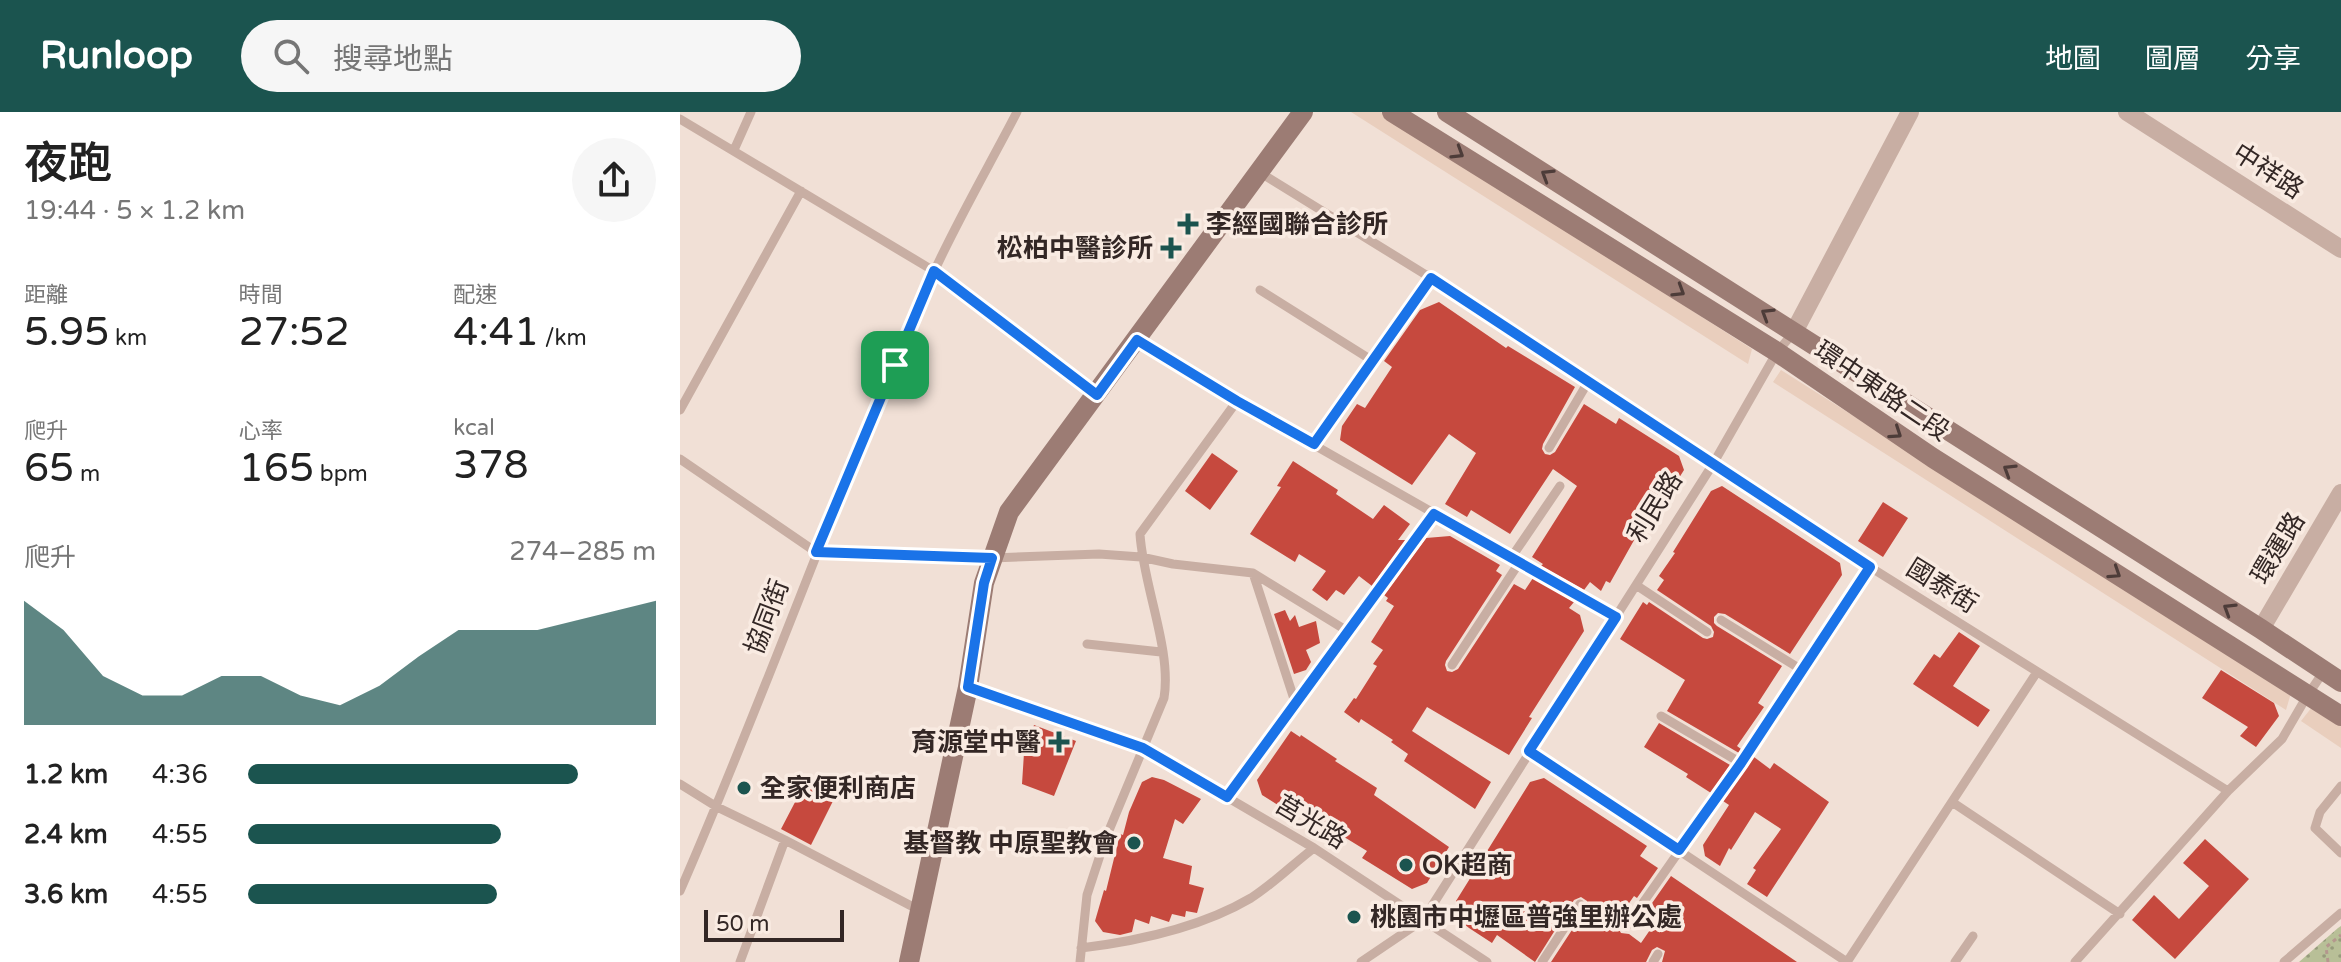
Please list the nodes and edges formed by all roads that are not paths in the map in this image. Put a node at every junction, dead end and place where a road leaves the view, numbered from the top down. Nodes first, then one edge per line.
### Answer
1 (751, 112) edge
2 (1017, 112) edge
3 (1303, 112) edge
4 (1392, 112) edge
5 (1447, 112) edge
6 (1910, 112) edge
7 (2127, 112) edge
8 (680, 119) edge
9 (734, 150) junction
10 (1259, 172) junction
11 (801, 191) junction
12 (2341, 249) edge
13 (934, 271) junction
14 (1431, 278) junction
15 (1260, 290) dead end
16 (1794, 332) junction
17 (1137, 340) junction
18 (1777, 352) junction
19 (1373, 361) junction
20 (1588, 382) junction
21 (1097, 395) junction
22 (1237, 401) junction
23 (680, 410) edge
24 (1314, 444) junction
25 (1549, 448) dead end
26 (680, 459) edge
27 (1713, 464) junction
28 (1560, 486) dead end
29 (2341, 493) edge
30 (1434, 514) junction
31 (816, 552) junction
32 (1141, 557) junction
33 (992, 558) junction
34 (1515, 560) junction
35 (1870, 567) junction
36 (1253, 573) junction
37 (1636, 585) junction
38 (1616, 617) junction
39 (1721, 620) dead end
40 (2261, 629) junction
41 (1349, 632) junction
42 (1707, 632) dead end
43 (1087, 644) dead end
44 (1161, 652) junction
45 (1452, 665) dead end
46 (1802, 670) junction
47 (2037, 672) junction
48 (2332, 677) edge
49 (968, 687) junction
50 (2307, 696) junction
51 (1296, 705) junction
52 (1661, 716) dead end
53 (2341, 716) edge
54 (1143, 748) junction
55 (1529, 751) junction
56 (1741, 763) junction
57 (680, 784) edge
58 (2341, 786) edge
59 (2228, 791) junction
60 (1227, 797) junction
61 (1952, 802) junction
62 (717, 807) junction
63 (785, 840) junction
64 (1314, 848) junction
65 (1679, 850) junction
66 (2341, 853) edge
67 (680, 891) edge
68 (1580, 904) dead end
69 (919, 910) junction
70 (2341, 913) edge
71 (2120, 914) junction
72 (1423, 920) junction
73 (1626, 927) dead end
74 (1973, 936) dead end
75 (1081, 948) junction
76 (740, 962) edge
77 (909, 962) edge
78 (1080, 962) edge
79 (1361, 962) edge
80 (1487, 962) edge
81 (1542, 962) edge
82 (1847, 962) edge
83 (1955, 962) edge
84 (2075, 962) edge
85 (2284, 962) edge

1 - 9 lane
2 - 13 lane, 協同街
3 - 10 street
4 -> 18 street, 環中東路二段
16 -> 5 street, 環中東路二段
6 - 16 street, 利民路
7 - 12 street, 中祥路
8 - 9 lane
9 - 11 lane
10 - 14 lane, 國泰街
10 - 17 street
11 - 13 lane
11 - 23 lane
13 - 21 lane
13 - 31 lane, 協同街
14 - 19 lane
14 - 20 lane, 國泰街
15 - 19 lane
16 - 18 lane, 利民路
40 -> 16 street, 環中東路二段
17 - 21 street
17 - 22 lane
18 - 27 lane, 利民路
18 -> 50 street, 環中東路二段
19 - 24 lane
20 - 25 lane
20 - 27 lane, 國泰街
21 - 33 street
22 - 24 lane
22 - 32 lane
24 - 30 lane
26 - 31 lane
27 - 35 lane, 國泰街
27 - 37 lane, 利民路
28 - 34 lane
29 - 40 street, 環運路
30 - 34 lane
30 - 41 lane
31 - 33 lane
31 - 62 lane, 協同街
32 - 33 lane
32 - 36 lane
32 - 44 lane
33 - 49 street
34 - 38 lane
34 - 45 lane
35 - 46 lane
35 - 47 lane, 國泰街
36 - 41 lane
36 - 51 lane
37 - 38 lane, 利民路
37 - 42 lane
38 - 55 lane, 利民路
39 - 46 lane
40 - 48 street, 環中東路二段
41 - 51 lane
43 - 44 lane
44 - 54 lane
46 - 56 lane
47 - 59 lane, 國泰街
47 - 61 lane
48 - 50 lane
49 - 54 lane, 莒光路
49 - 69 street
50 - 53 street, 環中東路二段
50 - 59 lane
51 - 60 lane
52 - 56 lane
54 - 60 lane, 莒光路
54 - 75 lane
55 - 65 lane
55 - 72 lane, 利民路
56 - 65 lane
57 - 62 lane
58 - 66 lane
59 - 71 lane
60 - 64 lane, 莒光路
61 - 71 lane
61 - 82 lane
62 - 63 lane
62 - 67 lane, 協同街
63 - 69 lane
63 - 76 lane
64 - 72 lane, 莒光路
64 - 75 lane
65 - 73 lane
65 - 82 lane
68 - 81 lane
69 - 77 street
70 - 85 lane
71 - 84 lane
72 - 79 lane
72 - 80 lane, 莒光路
74 - 83 lane
75 - 78 lane

